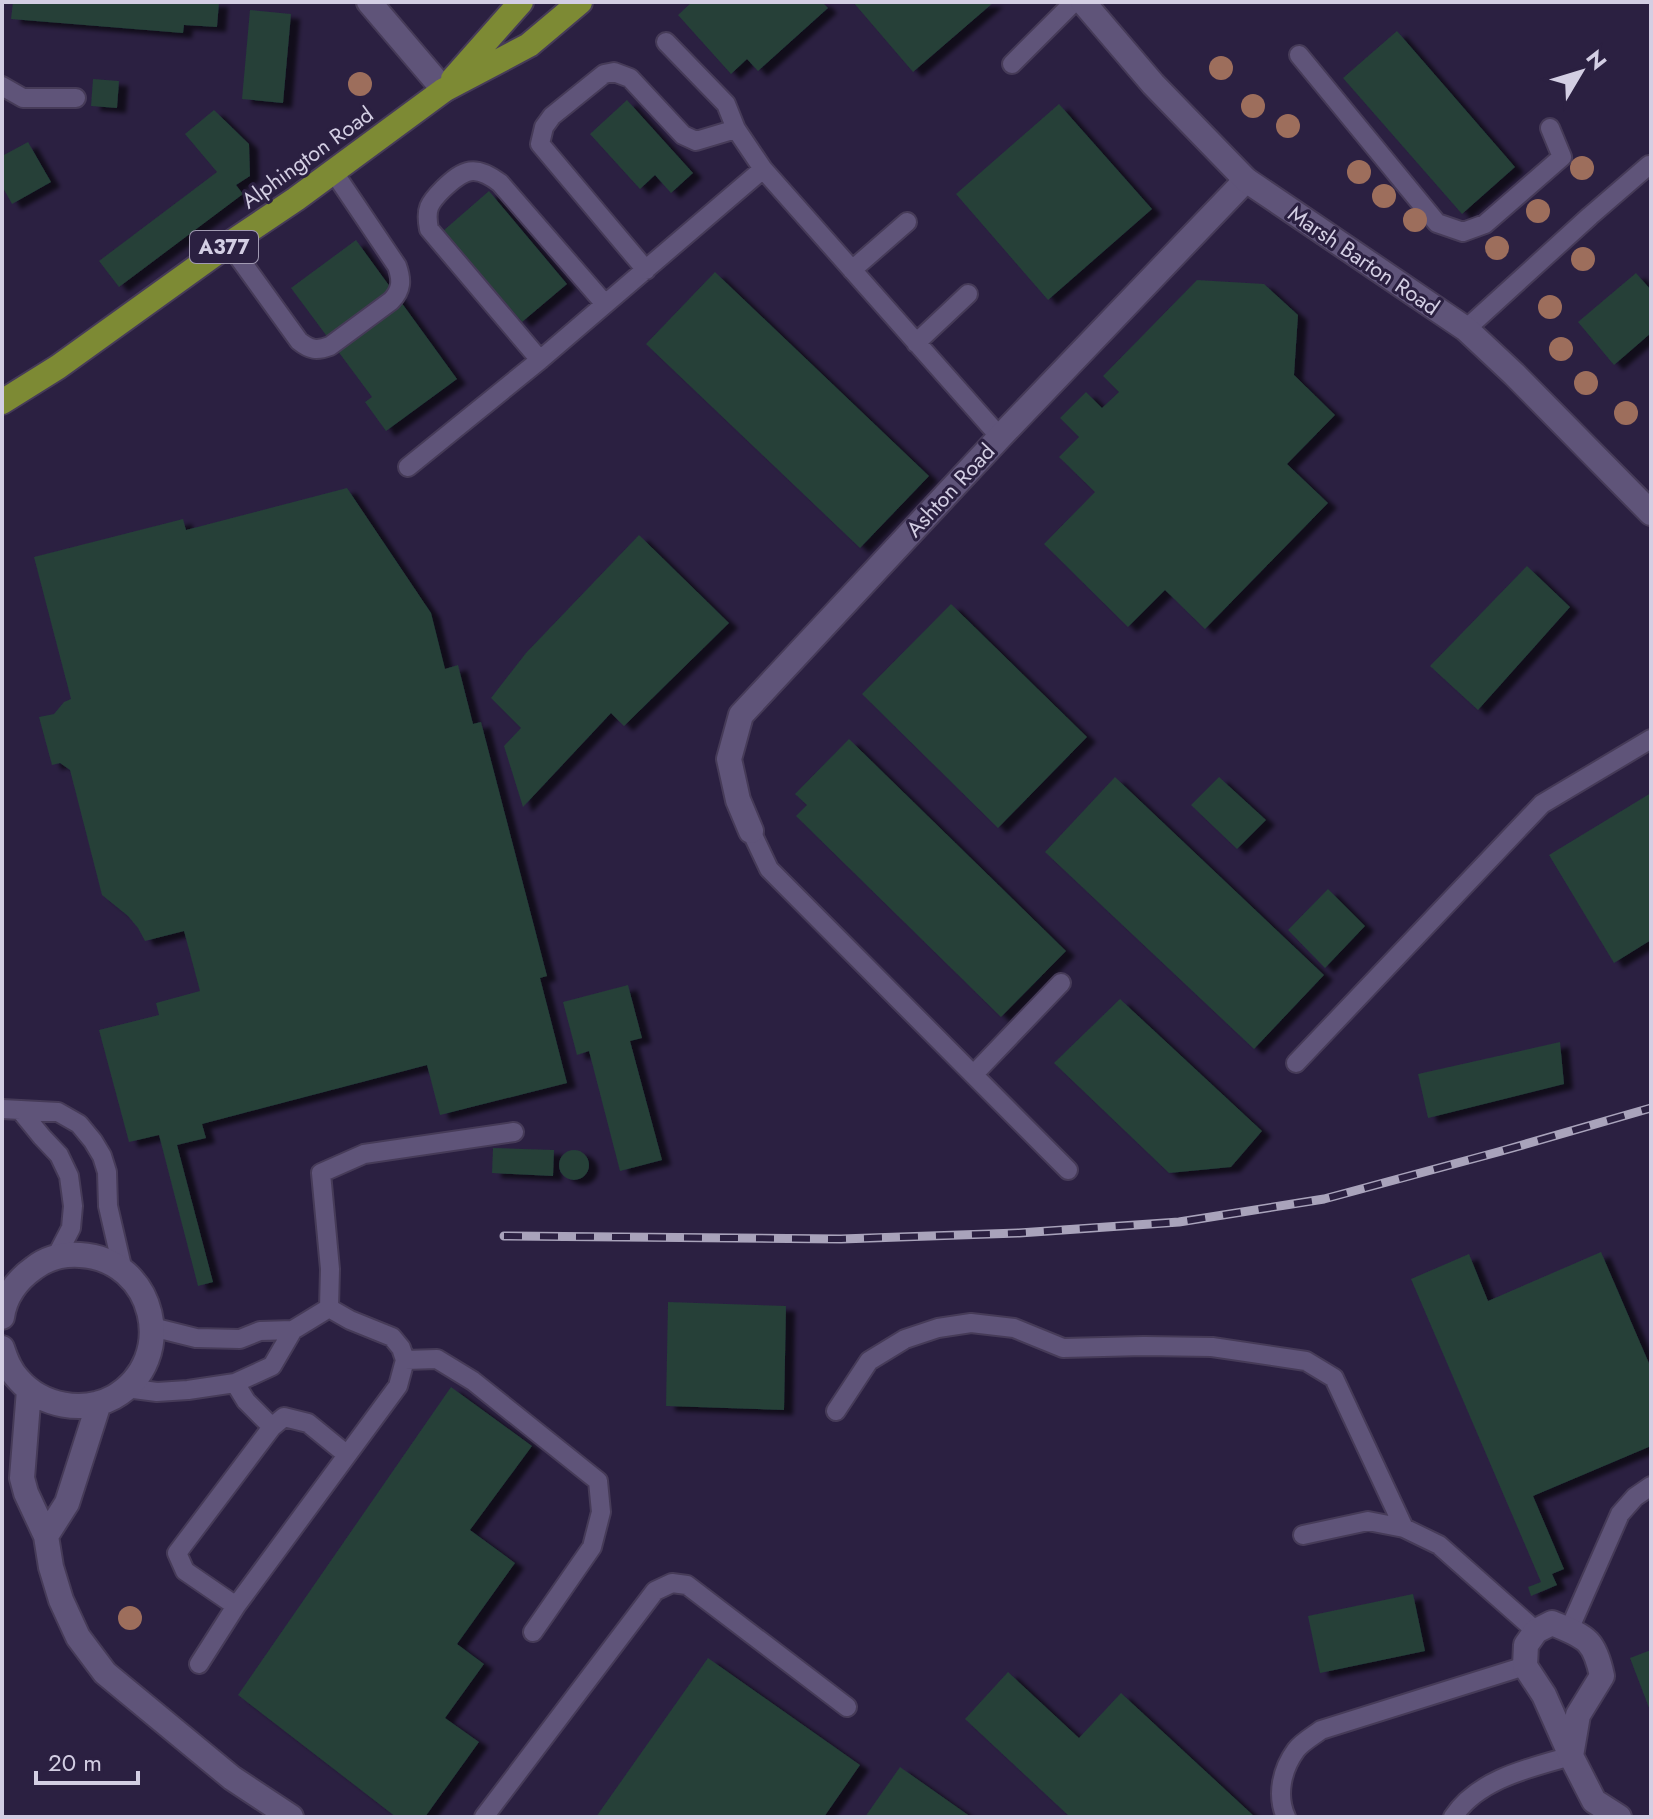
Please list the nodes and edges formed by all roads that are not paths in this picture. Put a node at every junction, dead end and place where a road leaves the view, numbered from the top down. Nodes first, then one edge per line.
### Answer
1 (369, 2) edge
2 (521, 2) edge
3 (580, 2) edge
4 (1074, 2) edge
5 (1083, 2) edge
6 (666, 42) dead end
7 (1299, 55) dead end
8 (1012, 64) dead end
9 (2, 86) edge
10 (444, 90) junction
11 (76, 98) dead end
12 (1550, 128) dead end
13 (736, 129) junction
14 (1649, 165) dead end
15 (763, 169) junction
16 (333, 171) junction
17 (1246, 180) junction
18 (907, 222) dead end
19 (229, 244) junction
20 (646, 270) junction
21 (852, 270) junction
22 (968, 294) dead end
23 (605, 304) junction
24 (1466, 329) junction
25 (916, 343) junction
26 (540, 360) junction
27 (2, 402) edge
28 (1000, 437) junction
29 (408, 467) dead end
30 (1651, 513) edge
31 (1651, 739) edge
32 (751, 831) joint
33 (1061, 983) dead end
34 (1296, 1063) dead end
35 (974, 1074) junction
36 (11, 1109) edge
37 (514, 1132) dead end
38 (1068, 1170) dead end
39 (56, 1257) junction
40 (123, 1271) junction
41 (13, 1274) edge
42 (329, 1308) junction
43 (2, 1317) edge
44 (152, 1327) junction
45 (293, 1330) junction
46 (2, 1348) edge
47 (405, 1360) junction
48 (235, 1383) junction
49 (126, 1388) junction
50 (29, 1390) junction
51 (99, 1403) junction
52 (836, 1411) dead end
53 (272, 1427) junction
54 (346, 1454) junction
55 (1651, 1486) edge
56 (1404, 1528) junction
57 (1303, 1535) dead end
58 (46, 1536) junction
59 (236, 1606) junction
60 (1569, 1630) junction
61 (1536, 1631) junction
62 (533, 1632) dead end
63 (199, 1664) dead end
64 (1525, 1666) junction
65 (847, 1707) dead end
66 (1571, 1756) junction
67 (291, 1817) edge
68 (484, 1817) edge
69 (1286, 1817) edge
70 (1453, 1817) edge
71 (1619, 1817) edge

1 - 10 street
2 - 10 highway, Alphington Road / A377
3 - 10 highway, Alphington Road / A377
4 - 8 lane
5 - 17 street, Marsh Barton Road
6 - 13 lane
7 - 12 lane
9 - 11 lane
10 - 16 highway, Alphington Road / A377
13 - 15 lane
13 - 20 lane
14 - 24 lane
15 - 20 lane
15 - 21 lane
16 - 19 highway, Alphington Road / A377
16 - 19 lane
17 - 24 street, Marsh Barton Road
17 - 28 street, Ashton Road
18 - 21 lane
19 - 27 highway, Alphington Road / A377
20 - 23 lane
21 - 25 lane
22 - 25 lane
23 - 26 lane
23 - 26 lane
24 - 30 street, Marsh Barton Road
25 - 28 lane
26 - 29 lane
28 - 32 street, Ashton Road
31 - 34 lane
32 - 35 lane
33 - 35 lane
35 - 38 lane
36 - 39 lane
36 - 40 lane
37 - 42 lane
39 - 40 street
39 - 41 street
40 - 44 street
41 - 43 street
42 - 45 lane
42 - 47 lane
44 - 45 lane
44 - 49 street
45 - 48 lane
46 - 50 street
47 - 54 lane
47 - 62 lane
48 - 49 lane
48 - 53 lane
49 - 51 street
50 - 51 street
50 - 58 street
51 - 58 street
52 - 56 lane
53 - 54 lane
53 - 59 lane
54 - 59 lane
55 - 60 lane
56 - 57 lane
56 - 61 lane
58 - 67 street
59 - 63 lane
60 - 61 street
60 - 66 street
61 - 64 street
64 - 66 street
64 - 69 lane
65 - 68 lane
66 - 70 lane
66 - 71 street

